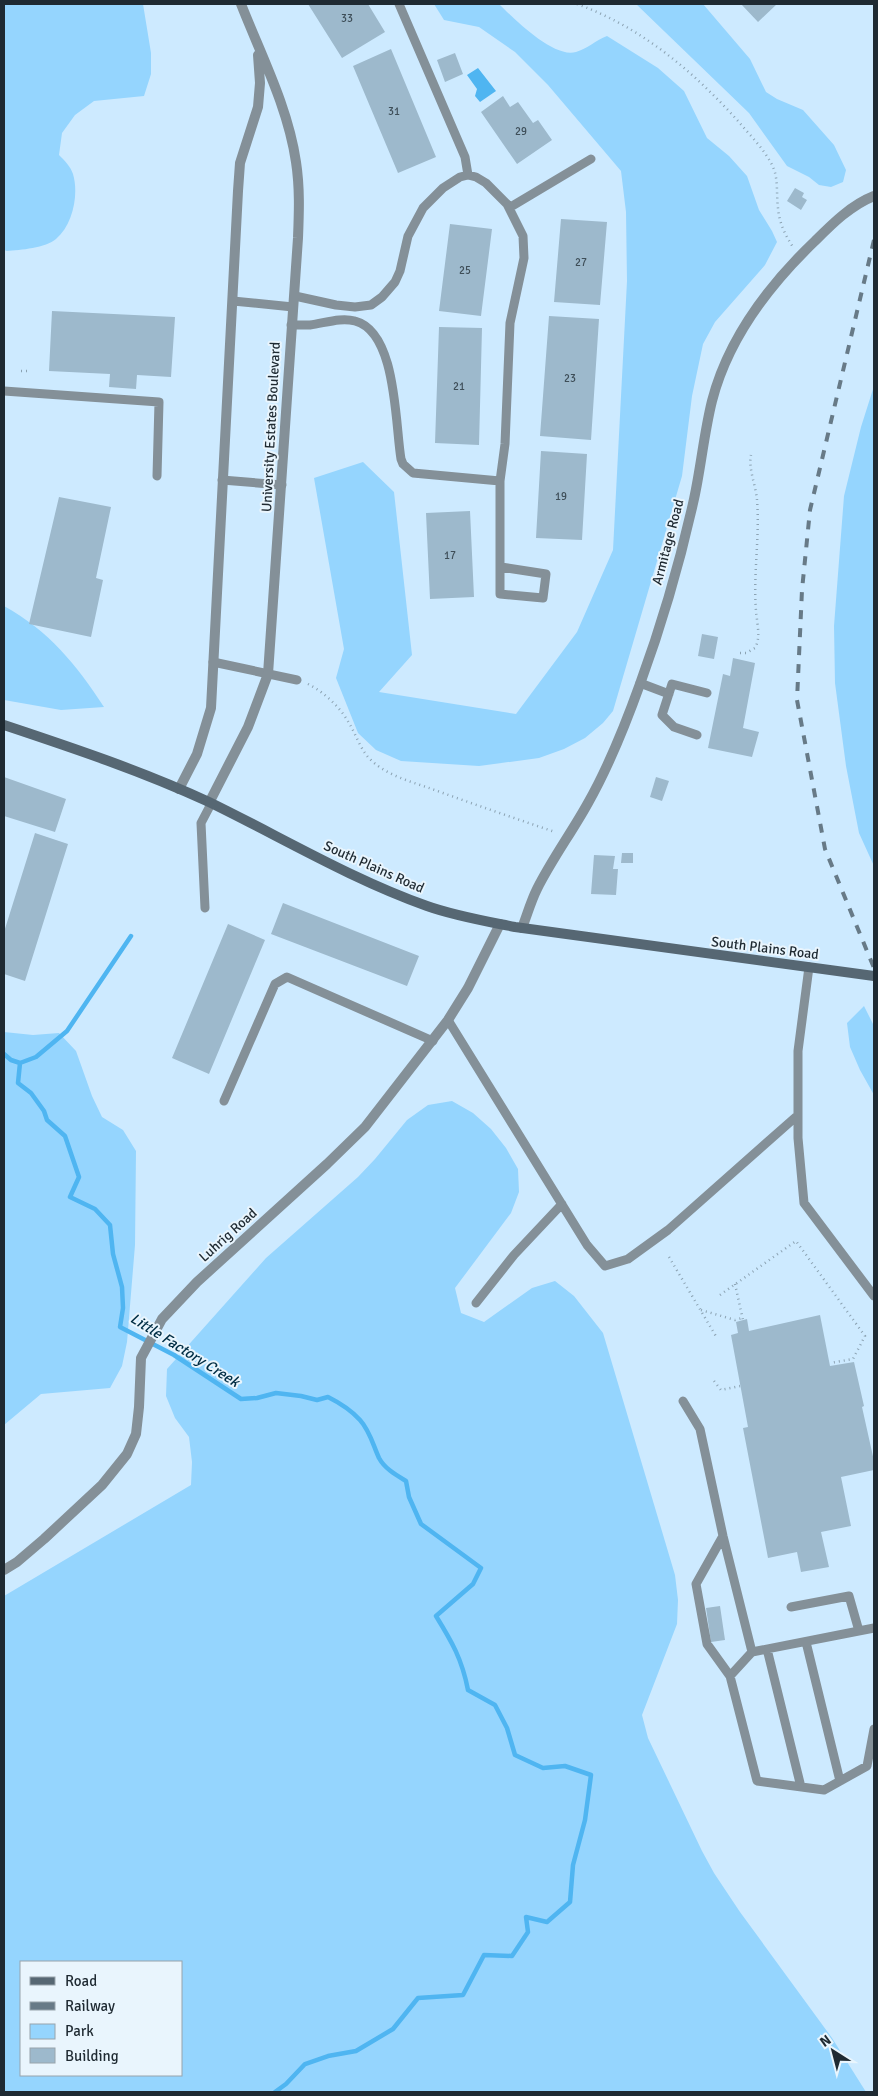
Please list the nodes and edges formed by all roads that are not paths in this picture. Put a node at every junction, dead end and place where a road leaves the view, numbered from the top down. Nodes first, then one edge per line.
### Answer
1 (241, 4) edge
2 (399, 4) edge
3 (257, 46) junction
4 (591, 160) dead end
5 (468, 175) junction
6 (874, 196) edge
7 (509, 208) junction
8 (233, 301) junction
9 (294, 302) junction
10 (291, 325) junction
11 (4, 391) edge
12 (157, 476) dead end
13 (222, 480) junction
14 (500, 481) junction
15 (282, 485) junction
16 (501, 567) junction
17 (213, 662) junction
18 (268, 674) junction
19 (297, 680) road end
20 (640, 683) junction
21 (706, 693) dead end
22 (669, 694) junction
23 (4, 725) edge
24 (698, 735) dead end
25 (179, 789) junction
26 (210, 803) junction
27 (205, 908) dead end
28 (500, 924) junction
29 (522, 928) junction
30 (809, 967) junction
31 (874, 976) edge
32 (448, 1020) junction
33 (433, 1041) junction
34 (224, 1101) dead end
35 (798, 1115) junction
36 (562, 1204) junction
37 (874, 1296) edge
38 (476, 1303) dead end
39 (683, 1401) dead end
40 (723, 1536) junction
41 (4, 1570) edge
42 (791, 1607) dead end
43 (874, 1628) edge
44 (858, 1631) junction
45 (806, 1642) junction
46 (767, 1649) junction
47 (752, 1652) junction
48 (730, 1676) junction
49 (874, 1730) edge
50 (840, 1781) junction
51 (801, 1787) junction

1 - 3 street, University Estates Boulevard
2 - 5 lane
3 - 8 street, University Estates Boulevard
3 - 9 street, University Estates Boulevard
4 - 7 lane
5 - 7 lane
5 - 9 lane
6 - 20 street, Armitage Road
7 - 14 lane
8 - 9 lane
8 - 13 street, University Estates Boulevard
9 - 10 street, University Estates Boulevard
10 - 14 lane
10 - 15 street, University Estates Boulevard
11 - 12 lane
13 - 15 lane
13 - 17 street, University Estates Boulevard
14 - 16 lane
15 - 18 street, University Estates Boulevard
16 - 16 lane
17 - 18 lane
17 - 25 street, University Estates Boulevard
18 - 19 lane
18 - 26 street, University Estates Boulevard
20 - 22 lane
20 - 29 street, Armitage Road
21 - 22 lane
22 - 24 lane
23 - 25 main road, South Plains Road
25 - 26 main road, South Plains Road
26 - 27 lane
26 - 28 main road, South Plains Road
28 - 29 main road, South Plains Road
28 - 32 street, Luhrig Road
29 - 30 main road, South Plains Road
30 - 31 main road, South Plains Road
30 - 35 lane
32 - 33 street, Luhrig Road
32 - 36 lane
33 - 34 lane
33 - 41 street, Luhrig Road
35 - 36 lane
35 - 37 lane
36 - 38 lane
39 - 40 lane
40 - 47 lane
40 - 48 lane
42 - 44 lane
43 - 44 lane
44 - 45 lane
45 - 46 lane
45 - 50 lane
46 - 47 lane
46 - 51 lane
47 - 48 lane
48 - 51 lane
49 - 50 lane
50 - 51 lane

